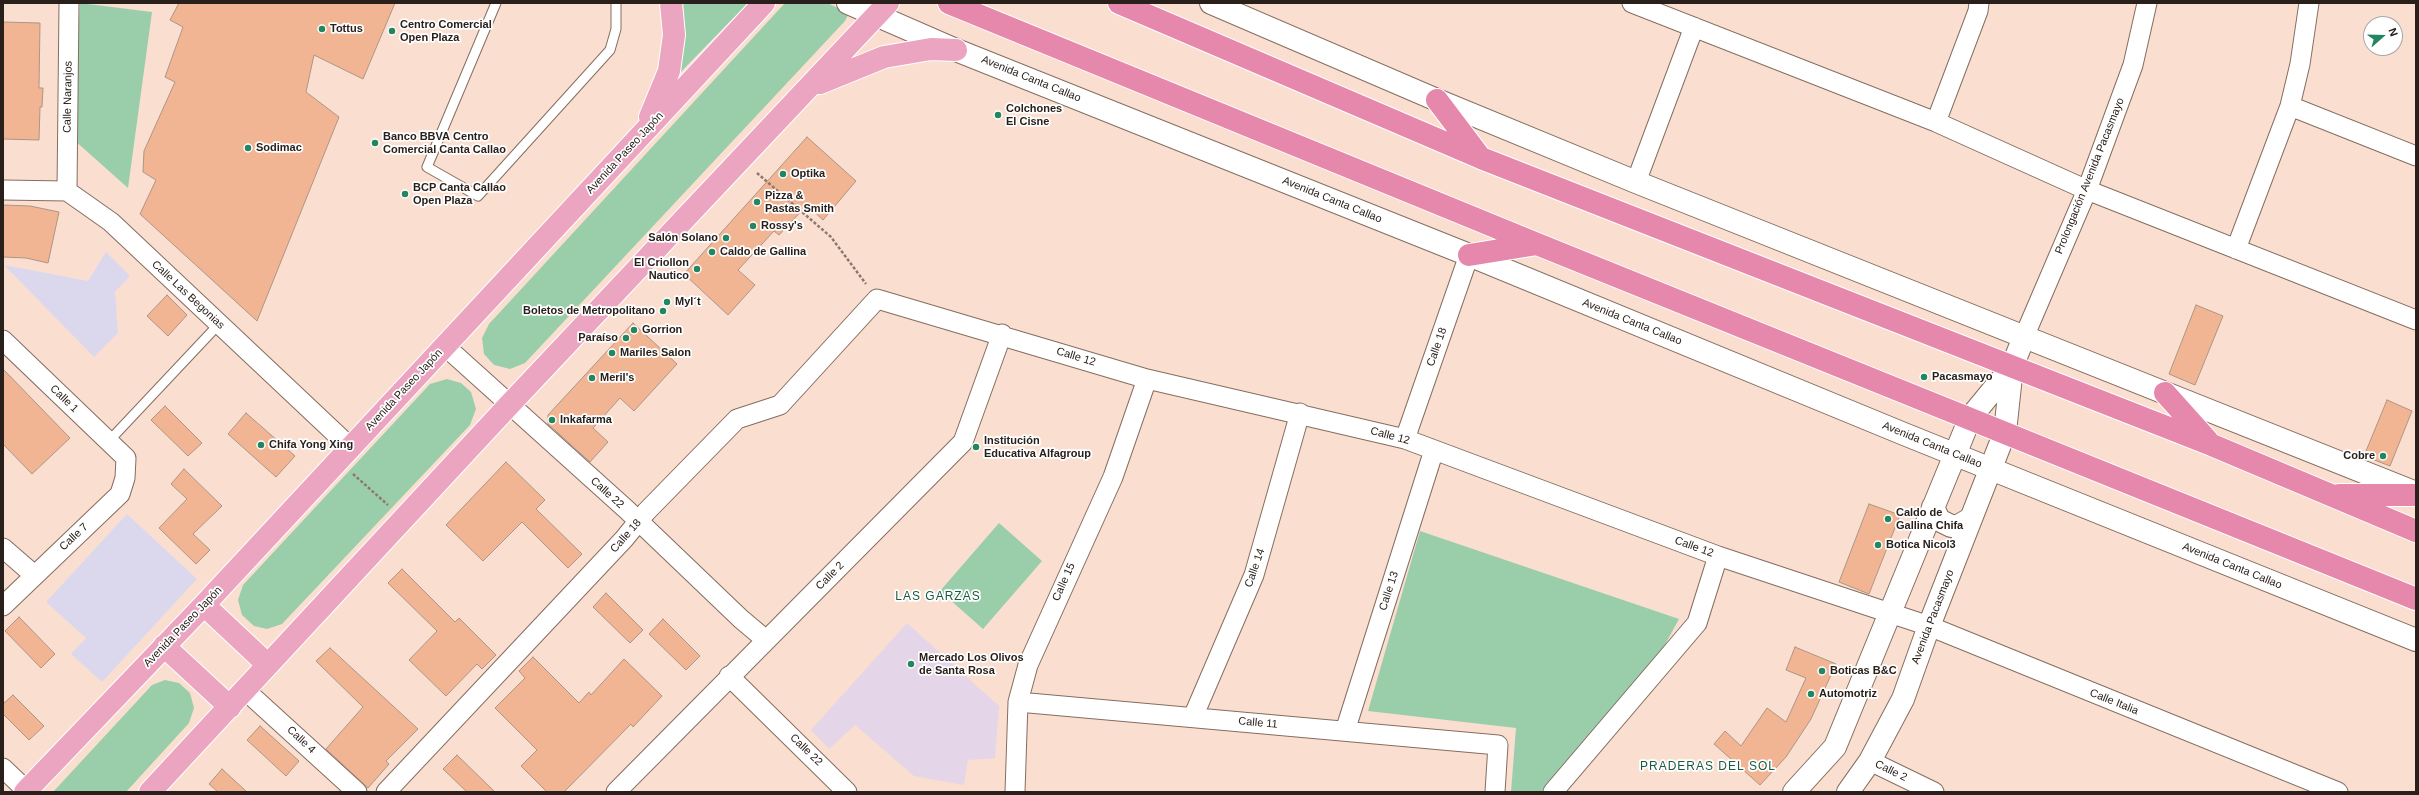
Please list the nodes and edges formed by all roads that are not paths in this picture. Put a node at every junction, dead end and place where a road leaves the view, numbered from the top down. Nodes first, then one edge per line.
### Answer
1 (69, 3) edge
2 (496, 3) edge
3 (616, 3) edge
4 (671, 3) edge
5 (764, 3) edge
6 (848, 3) edge
7 (949, 3) edge
8 (1119, 3) edge
9 (1211, 3) edge
10 (1632, 3) edge
11 (1979, 3) edge
12 (2147, 3) edge
13 (2309, 3) edge
14 (882, 9) edge
15 (1694, 27) junction
16 (956, 50) junction
17 (810, 87) junction
18 (1436, 100) junction
19 (2290, 106) junction
20 (1936, 122) junction
21 (639, 138) junction
22 (2416, 156) edge
23 (1481, 158) junction
24 (1636, 182) junction
25 (3, 190) edge
26 (2087, 190) junction
27 (67, 191) junction
28 (1536, 244) junction
29 (2236, 249) junction
30 (1469, 255) junction
31 (877, 299) joint
32 (2416, 320) edge
33 (219, 324) junction
34 (1002, 334) junction
35 (2024, 337) junction
36 (3, 340) edge
37 (446, 347) junction
38 (2012, 367) junction
39 (1147, 378) junction
40 (2164, 393) junction
41 (510, 404) junction
42 (1300, 413) junction
43 (1970, 418) junction
44 (2005, 432) junction
45 (1405, 439) junction
46 (108, 442) junction
47 (2212, 445) junction
48 (1434, 450) junction
49 (345, 454) junction
50 (1955, 455) junction
51 (126, 458) joint
52 (1990, 469) junction
53 (2416, 494) edge
54 (2329, 496) junction
55 (1933, 508) junction
56 (1970, 519) junction
57 (638, 522) junction
58 (2416, 531) edge
59 (3, 548) edge
60 (1718, 556) junction
61 (34, 574) junction
62 (2416, 599) edge
63 (204, 605) junction
64 (3, 606) edge
65 (1890, 614) junction
66 (1928, 626) junction
67 (766, 640) junction
68 (2416, 640) edge
69 (164, 646) junction
70 (268, 665) junction
71 (729, 676) junction
72 (245, 690) junction
73 (1018, 702) junction
74 (230, 707) junction
75 (1192, 716) junction
76 (1345, 731) junction
77 (1870, 761) junction
78 (3, 768) edge
79 (840, 789) edge
80 (25, 791) edge
81 (150, 792) edge
82 (357, 792) edge
83 (386, 792) edge
84 (616, 792) edge
85 (1015, 792) edge
86 (1494, 792) edge
87 (1553, 792) edge
88 (1794, 792) edge
89 (1848, 792) edge
90 (1934, 792) edge
91 (2338, 792) edge

1 - 27 street, Calle Naranjos
2 - 3 lane
4 - 21 main road
5 - 21 main road, Avenida Paseo Japón
6 - 14 main road, Avenida Canta Callao
7 - 28 highway
8 - 23 highway
9 - 18 main road
10 - 15 street
11 - 20 street
12 - 26 street, Prolongación Avenida Pacasmayo
13 - 19 street
14 - 16 main road, Avenida Canta Callao
14 - 17 main road
15 - 20 street
15 - 24 street
16 - 17 main road
16 - 30 main road, Avenida Canta Callao
17 - 41 main road
18 - 23 highway
18 - 24 main road
19 - 22 street
19 - 29 street
20 - 26 street
21 - 37 main road, Avenida Paseo Japón
23 - 38 highway
24 - 35 main road
25 - 27 street
26 - 29 street
26 - 35 street, Prolongación Avenida Pacasmayo
27 - 33 street, Calle Las Begonias
28 - 30 highway
28 - 43 highway
29 - 32 street
30 - 45 street, Calle 18
30 - 50 main road, Avenida Canta Callao
31 - 34 street, Calle 12
31 - 57 street, Calle 18
33 - 46 lane
33 - 49 street, Calle Las Begonias
34 - 39 street, Calle 12
34 - 67 street, Calle 2
35 - 38 main road, Prolongación Avenida Pacasmayo
35 - 40 main road
36 - 46 street, Calle 1
37 - 41 street, Calle 22
37 - 49 main road, Avenida Paseo Japón
38 - 43 main road
38 - 44 main road, Avenida Pacasmayo
38 - 47 highway
39 - 42 street, Calle 12
39 - 73 street, Calle 15
40 - 47 highway
40 - 53 main road
41 - 57 street, Calle 22
41 - 70 main road
42 - 45 street, Calle 12
42 - 75 street, Calle 14
43 - 44 highway
43 - 50 main road
44 - 52 main road, Avenida Pacasmayo
44 - 62 highway
45 - 48 street, Calle 12
46 - 51 street, Calle 1
47 - 54 highway
48 - 60 street, Calle 12
48 - 76 street, Calle 13
49 - 63 main road, Avenida Paseo Japón
50 - 52 main road, Avenida Canta Callao
50 - 55 main road
51 - 61 street, Calle 7
52 - 56 main road, Avenida Pacasmayo
52 - 68 main road, Avenida Canta Callao
53 - 54 highway
54 - 58 highway
55 - 56 main road
55 - 65 main road
56 - 66 main road, Avenida Pacasmayo
57 - 67 street, Calle 22
57 - 83 street, Calle 18
59 - 61 street
60 - 65 street, Calle 12
60 - 87 street
61 - 64 street, Calle 7
63 - 69 main road, Avenida Paseo Japón
63 - 70 main road
65 - 66 street, Calle Italia
65 - 88 main road
66 - 77 main road, Avenida Pacasmayo
66 - 91 street, Calle Italia
67 - 71 street, Calle 2
69 - 74 main road
69 - 80 main road, Avenida Paseo Japón
70 - 72 main road
71 - 79 street, Calle 22
71 - 84 street, Calle 2
72 - 74 main road
72 - 82 street, Calle 4
73 - 75 street, Calle 11
73 - 85 street, Calle 15
74 - 81 main road
75 - 76 street, Calle 11
76 - 86 street, Calle 11
77 - 89 main road, Avenida Pacasmayo
77 - 90 street, Calle 2
78 - 80 street

